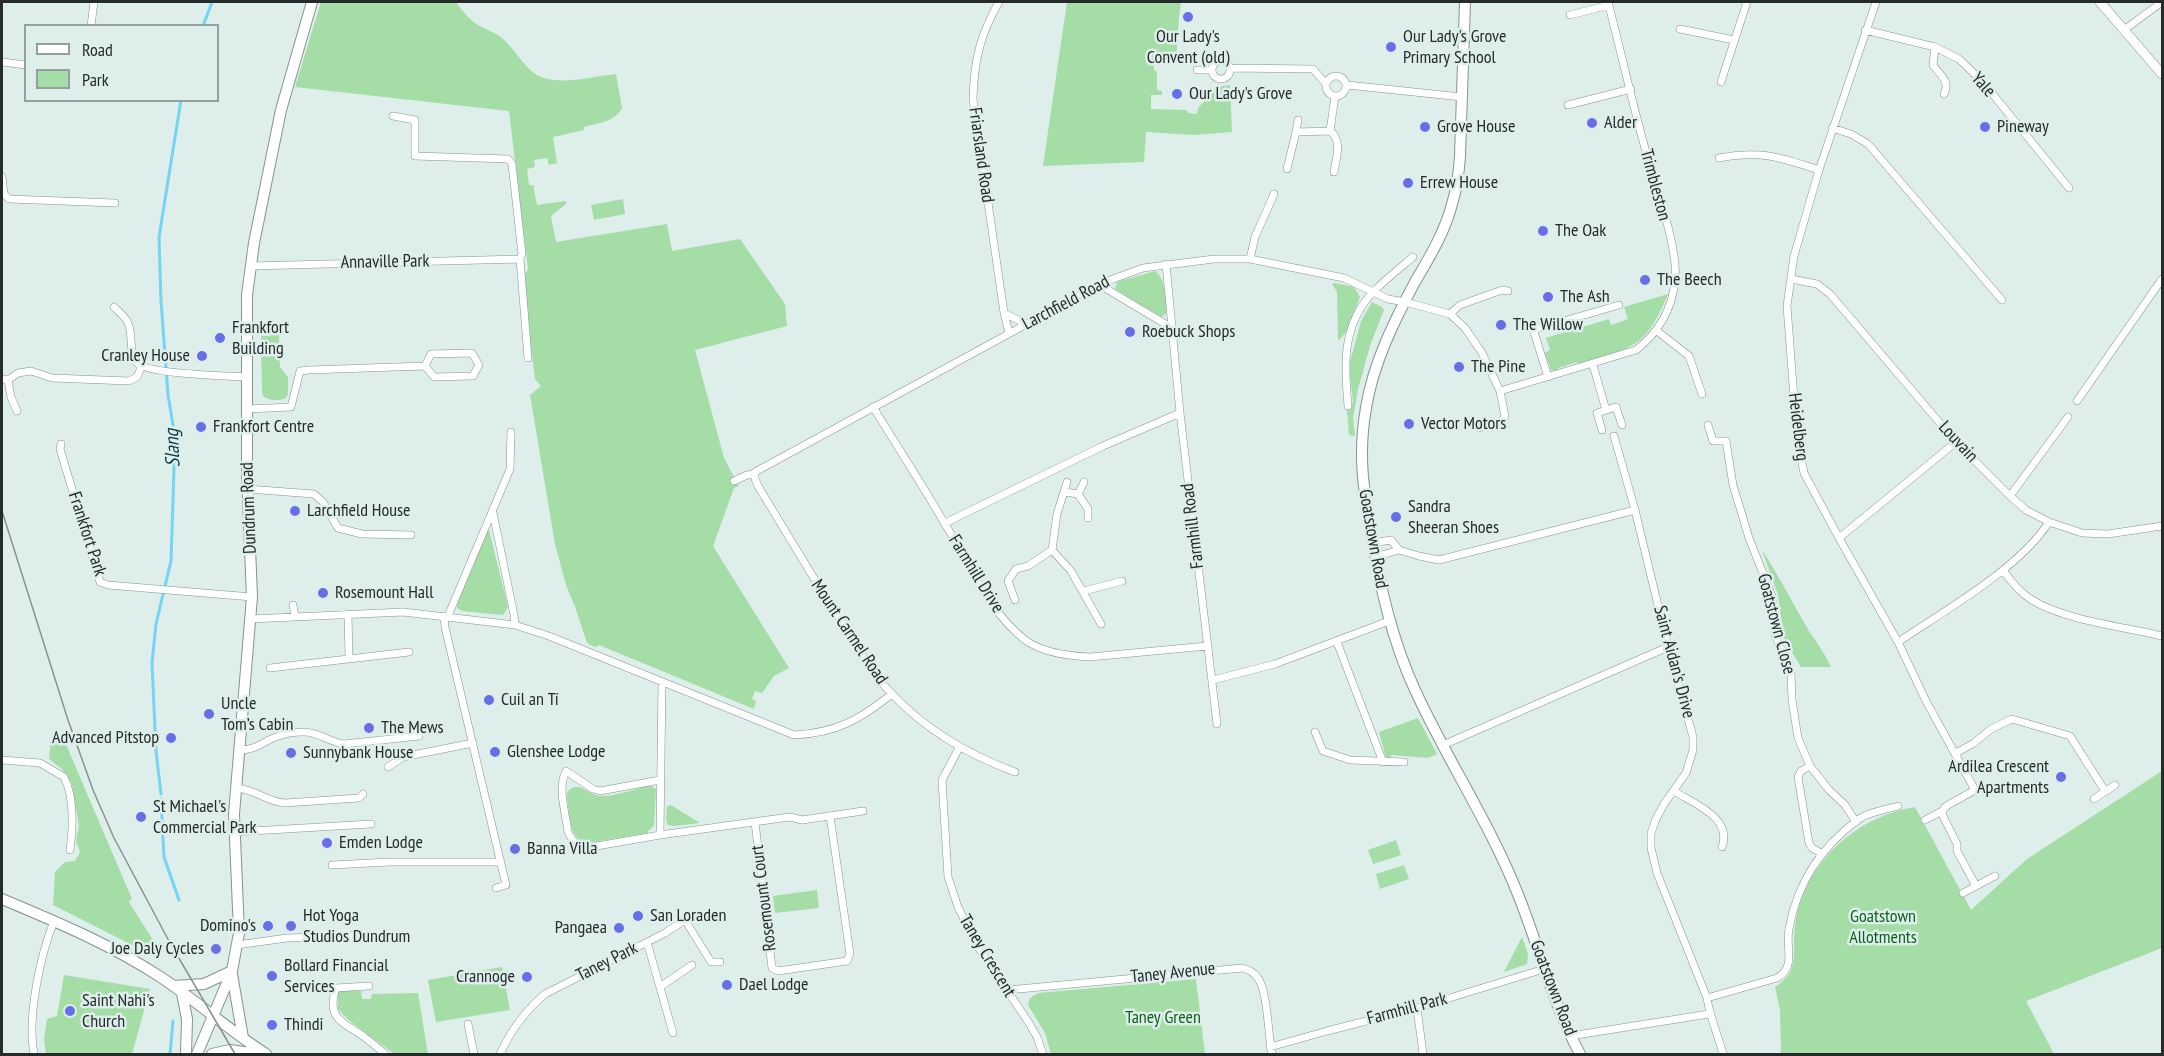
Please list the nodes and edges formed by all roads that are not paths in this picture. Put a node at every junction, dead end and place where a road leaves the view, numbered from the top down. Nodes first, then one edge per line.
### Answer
1 (94, 2) edge
2 (312, 2) edge
3 (999, 2) edge
4 (1465, 2) edge
5 (1747, 2) edge
6 (1876, 2) edge
7 (2100, 2) edge
8 (2162, 2) edge
9 (1609, 3) edge
10 (1570, 15) dead end
11 (91, 24) edge
12 (1680, 29) dead end
13 (1865, 30) junction
14 (2124, 30) junction
15 (1734, 40) junction
16 (1935, 48) junction
17 (2, 62) edge
18 (24, 65) edge
19 (1230, 68) junction
20 (1197, 69) dead end
21 (1212, 70) junction
22 (2163, 74) edge
23 (1721, 82) dead end
24 (1326, 84) junction
25 (1347, 85) junction
26 (1631, 89) junction
27 (1944, 94) dead end
28 (1335, 96) junction
29 (1462, 97) junction
30 (1568, 105) dead end
31 (393, 116) dead end
32 (1298, 120) dead end
33 (1832, 128) junction
34 (1330, 131) junction
35 (1296, 132) junction
36 (1719, 158) dead end
37 (1287, 169) dead end
38 (1819, 170) junction
39 (1334, 172) dead end
40 (2, 177) edge
41 (2069, 188) dead end
42 (1274, 195) dead end
43 (115, 203) dead end
44 (1413, 257) dead end
45 (520, 259) junction
46 (1250, 259) junction
47 (1166, 264) junction
48 (251, 266) junction
49 (1791, 279) junction
50 (2163, 279) edge
51 (1102, 283) junction
52 (1374, 291) junction
53 (1508, 291) dead end
54 (2002, 300) dead end
55 (1405, 302) junction
56 (1619, 305) dead end
57 (114, 307) dead end
58 (1004, 313) junction
59 (1450, 314) junction
60 (1022, 326) junction
61 (1172, 328) junction
62 (1657, 331) junction
63 (1009, 333) junction
64 (528, 358) dead end
65 (1593, 365) junction
66 (425, 366) junction
67 (141, 368) junction
68 (247, 377) junction
69 (1548, 377) junction
70 (5, 379) edge
71 (1500, 391) junction
72 (1702, 394) dead end
73 (2077, 401) dead end
74 (1348, 406) dead end
75 (873, 407) junction
76 (247, 409) junction
77 (1606, 410) junction
78 (17, 411) dead end
79 (1180, 413) junction
80 (2068, 417) dead end
81 (1622, 425) dead end
82 (1708, 425) dead end
83 (1479, 428) dead end
84 (1602, 430) dead end
85 (511, 432) dead end
86 (1614, 436) dead end
87 (1956, 442) junction
88 (61, 444) dead end
89 (755, 473) junction
90 (734, 481) dead end
91 (1066, 482) dead end
92 (1084, 482) dead end
93 (248, 489) junction
94 (1065, 492) junction
95 (1078, 494) junction
96 (2010, 496) junction
97 (1635, 510) junction
98 (492, 511) junction
99 (1088, 518) dead end
100 (2049, 522) junction
101 (945, 524) junction
102 (2163, 526) edge
103 (411, 535) dead end
104 (1839, 538) junction
105 (1372, 543) junction
106 (1052, 550) junction
107 (1399, 550) junction
108 (1375, 557) junction
109 (2003, 570) junction
110 (1122, 581) dead end
111 (1084, 591) junction
112 (252, 597) junction
113 (1015, 600) dead end
114 (292, 605) dead end
115 (348, 614) junction
116 (446, 616) junction
117 (295, 617) junction
118 (251, 619) junction
119 (1389, 621) junction
120 (1101, 624) dead end
121 (515, 625) junction
122 (2163, 636) edge
123 (1337, 642) junction
124 (1898, 642) junction
125 (1207, 646) junction
126 (1668, 647) junction
127 (409, 652) dead end
128 (349, 658) junction
129 (270, 668) dead end
130 (1213, 680) junction
131 (662, 682) junction
132 (892, 694) junction
133 (1217, 724) dead end
134 (1315, 732) dead end
135 (419, 736) dead end
136 (473, 743) junction
137 (1443, 745) junction
138 (959, 748) junction
139 (239, 750) junction
140 (1956, 753) junction
141 (2, 760) edge
142 (1383, 762) junction
143 (1404, 762) dead end
144 (388, 766) dead end
145 (1810, 766) junction
146 (1015, 772) dead end
147 (660, 780) junction
148 (2115, 785) dead end
149 (236, 788) junction
150 (1674, 791) junction
151 (2105, 791) junction
152 (363, 794) dead end
153 (2094, 799) dead end
154 (1898, 806) dead end
155 (863, 811) dead end
156 (1942, 811) junction
157 (830, 816) junction
158 (1925, 820) dead end
159 (755, 822) junction
160 (1856, 822) junction
161 (371, 824) dead end
162 (235, 832) junction
163 (660, 835) junction
164 (1722, 847) dead end
165 (70, 850) dead end
166 (1821, 853) junction
167 (501, 862) junction
168 (332, 865) dead end
169 (1995, 876) dead end
170 (1976, 886) junction
171 (496, 888) dead end
172 (1963, 893) dead end
173 (2, 899) edge
174 (54, 921) junction
175 (369, 935) dead end
176 (647, 942) junction
177 (237, 945) junction
178 (720, 962) dead end
179 (692, 965) dead end
180 (1544, 969) junction
181 (232, 971) junction
182 (369, 986) dead end
183 (660, 987) junction
184 (177, 989) junction
185 (1008, 990) junction
186 (1707, 998) junction
187 (1417, 1008) junction
188 (1709, 1014) junction
189 (214, 1017) junction
190 (468, 1024) dead end
191 (673, 1033) dead end
192 (1570, 1036) junction
193 (243, 1038) junction
194 (1271, 1051) edge
195 (34, 1054) edge
196 (186, 1054) edge
197 (197, 1054) edge
198 (212, 1054) edge
199 (258, 1054) edge
200 (266, 1054) edge
201 (385, 1054) edge
202 (474, 1054) edge
203 (500, 1054) edge
204 (1043, 1054) edge
205 (1423, 1054) edge
206 (1580, 1054) edge
207 (1723, 1054) edge

1 - 11 street
2 - 48 main road, Dundrum Road
3 - 58 street, Friarsland Road
4 - 29 main road, Goatstown Road
5 - 15 street
6 - 13 street, Heidelberg
7 - 14 street
8 - 14 street
9 - 10 street
9 - 26 street, Trimbleston
12 - 15 street
13 - 16 street, Yale
13 - 33 street, Heidelberg
14 - 22 street
15 - 23 street
16 - 27 street
16 - 41 street, Yale
17 - 18 street
19 - 21 street
19 - 21 street
19 - 24 street
20 - 21 street
24 - 25 street
24 - 28 street
25 - 28 street
25 - 29 street
26 - 30 street
26 - 62 street, Trimbleston
28 - 34 street
29 - 55 main road, Goatstown Road
31 - 45 street
32 - 35 street
33 - 38 street, Heidelberg
33 - 54 street
34 - 35 street
34 - 39 street
35 - 37 street
36 - 38 street
38 - 49 street, Heidelberg
40 - 43 street
42 - 46 street
44 - 52 street
45 - 48 street, Annaville Park
45 - 64 street
46 - 47 street, Larchfield Road
46 - 52 street, Larchfield Road
47 - 51 street, Larchfield Road
47 - 61 street, Farmhill Road
48 - 68 main road, Dundrum Road
49 - 87 street, Louvain
49 - 104 street, Heidelberg
50 - 73 street
51 - 60 street, Larchfield Road
51 - 61 street
52 - 55 street, Larchfield Road
52 - 74 street
53 - 59 street
55 - 59 street
55 - 105 main road, Goatstown Road
56 - 69 street
57 - 67 street
58 - 60 street
58 - 63 street, Friarsland Road
59 - 71 street
60 - 63 street, Larchfield Road
61 - 79 street, Farmhill Road
62 - 65 street, Trimbleston
62 - 72 street
63 - 75 street, Larchfield Road
65 - 69 street, Trimbleston
65 - 77 street
66 - 66 street
66 - 76 street
67 - 68 street
67 - 70 street
68 - 76 main road, Dundrum Road
69 - 71 street, Trimbleston
70 - 78 street
71 - 83 street
75 - 89 street, Larchfield Road
75 - 101 street, Farmhill Drive
76 - 93 main road, Dundrum Road
77 - 81 street
77 - 84 street
79 - 101 street
79 - 125 street, Farmhill Road
80 - 96 street
82 - 145 street, Goatstown Close
85 - 98 street
86 - 97 street, Saint Aidan's Drive
87 - 96 street, Louvain
87 - 104 street
88 - 112 street, Frankfort Park
89 - 90 street, Larchfield Road
89 - 132 street, Mount Carmel Road
91 - 94 street
92 - 95 street
93 - 103 street
93 - 112 main road, Dundrum Road
94 - 95 street
94 - 106 street
95 - 99 street
96 - 100 street, Louvain
97 - 107 street
97 - 126 street, Saint Aidan's Drive
98 - 116 street
98 - 121 street
100 - 102 street, Louvain
100 - 109 street
101 - 125 street, Farmhill Drive
104 - 124 street, Heidelberg
105 - 107 street
105 - 108 main road, Goatstown Road
106 - 111 street
106 - 113 street
107 - 108 street
108 - 119 main road, Goatstown Road
109 - 122 street
109 - 124 street
110 - 111 street
111 - 120 street
112 - 118 main road, Dundrum Road
114 - 117 street
115 - 116 street
115 - 117 street
115 - 128 street
116 - 121 street
116 - 136 street
117 - 118 street
118 - 139 main road, Dundrum Road
119 - 123 street
119 - 137 main road, Goatstown Road
121 - 131 street
123 - 130 street
123 - 142 street
124 - 140 street, Heidelberg
125 - 130 street, Farmhill Road
126 - 137 street
126 - 150 street, Saint Aidan's Drive
127 - 128 street
128 - 129 street
130 - 133 street, Farmhill Road
131 - 132 street
131 - 147 street
132 - 138 street, Mount Carmel Road
134 - 142 street
135 - 139 street
136 - 144 street
136 - 167 street
137 - 180 main road, Goatstown Road
138 - 146 street, Mount Carmel Road
138 - 185 street, Taney Crescent
139 - 149 main road, Dundrum Road
140 - 151 street
140 - 156 street, Heidelberg
141 - 165 street
142 - 143 street
145 - 160 street, Goatstown Close
145 - 166 street
147 - 163 street
147 - 163 street
148 - 151 street
149 - 152 street
149 - 162 main road, Dundrum Road
150 - 164 street
150 - 186 street, Saint Aidan's Drive
151 - 153 street
154 - 160 street
155 - 157 street
156 - 158 street
156 - 170 street
157 - 159 street
157 - 159 street, Rosemount Court
159 - 163 street
160 - 166 street
161 - 162 street
162 - 177 main road, Dundrum Road
166 - 186 street
167 - 168 street
167 - 171 street
169 - 170 street
170 - 172 street
173 - 174 main road
174 - 184 main road
174 - 195 street
175 - 177 street
176 - 178 street, Taney Park
176 - 183 street
176 - 203 street, Taney Park
177 - 181 main road, Dundrum Road
179 - 183 street
180 - 187 street, Farmhill Park
180 - 192 main road, Goatstown Road
181 - 184 main road
181 - 189 main road, Dundrum Road
181 - 193 main road
182 - 201 street
183 - 191 street
184 - 189 main road
184 - 196 main road
185 - 194 street, Taney Avenue
185 - 204 street, Taney Crescent
186 - 188 street, Saint Aidan's Drive
187 - 194 street, Farmhill Park
187 - 205 street
188 - 192 street
188 - 207 street, Saint Aidan's Drive
189 - 193 main road
189 - 197 main road, Dundrum Road
190 - 202 street
192 - 206 main road, Goatstown Road
193 - 200 main road
198 - 199 main road

